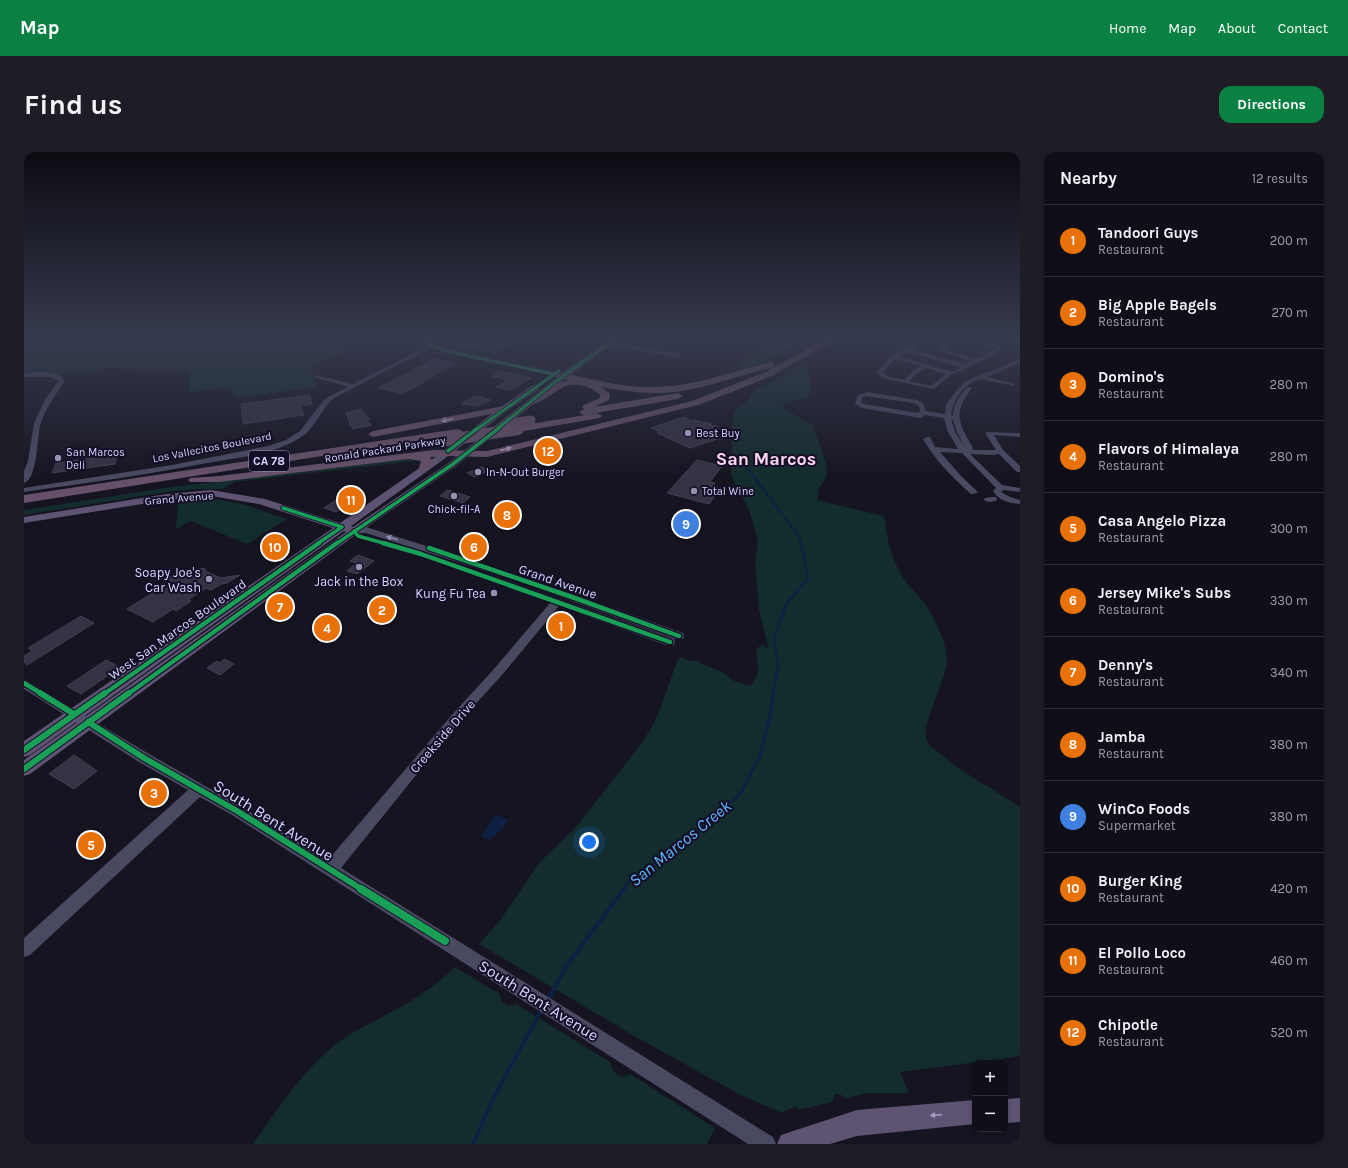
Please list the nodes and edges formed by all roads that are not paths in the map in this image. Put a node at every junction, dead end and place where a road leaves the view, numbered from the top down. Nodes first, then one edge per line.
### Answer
1 (58, 386) edge
2 (353, 386) edge
3 (536, 386) edge
4 (551, 386) edge
5 (557, 386) edge
6 (592, 386) edge
7 (615, 386) edge
8 (681, 386) edge
9 (716, 386) edge
10 (965, 386) edge
11 (971, 386) edge
12 (736, 387) joint
13 (533, 401) junction
14 (504, 409) junction
15 (576, 409) dead end
16 (892, 411) junction
17 (563, 412) dead end
18 (870, 413) dead end
19 (922, 414) junction
20 (946, 416) junction
21 (533, 418) junction
22 (956, 418) junction
23 (921, 424) dead end
24 (1020, 435) edge
25 (927, 439) dead end
26 (934, 448) junction
27 (966, 450) junction
28 (448, 451) junction
29 (998, 451) junction
30 (468, 453) junction
31 (400, 456) junction
32 (425, 468) junction
33 (1020, 470) edge
34 (194, 480) junction
35 (24, 481) edge
36 (1009, 488) junction
37 (24, 490) edge
38 (81, 490) junction
39 (1020, 490) edge
40 (974, 492) dead end
41 (997, 496) junction
42 (24, 499) edge
43 (1020, 502) edge
44 (24, 506) edge
45 (24, 520) edge
46 (348, 529) junction
47 (560, 598) junction
48 (674, 639) dead end
49 (24, 683) edge
50 (81, 718) junction
51 (24, 750) edge
52 (24, 769) edge
53 (199, 789) junction
54 (330, 870) junction
55 (24, 949) edge
56 (1020, 1110) edge
57 (1008, 1111) edge
58 (972, 1112) edge
59 (766, 1144) edge
60 (790, 1144) edge

1 - 35 street
2 - 37 street, Los Vallecitos Boulevard
3 - 14 main road, West San Marcos Boulevard
4 - 13 main road, West San Marcos Boulevard
5 - 13 highway
6 - 15 highway
7 - 8 highway
9 - 21 highway, Ronald Packard Parkway / CA 78
10 - 20 street
11 - 22 street
30 -> 12 highway
12 - 34 highway, Ronald Packard Parkway / CA 78, bridge
13 - 30 main road, West San Marcos Boulevard
14 - 28 main road, West San Marcos Boulevard
14 -> 38 highway
16 - 18 street
16 - 19 street
16 - 19 street
17 - 21 highway
19 - 20 street
19 - 23 street
20 - 22 street
20 - 27 street
21 - 38 highway, Ronald Packard Parkway / CA 78, bridge
22 - 27 street
24 - 29 street
25 - 26 street
26 - 27 street
26 - 40 street
27 - 29 street
27 - 36 street
27 - 41 street
28 - 30 highway
28 - 31 highway
28 - 32 main road, West San Marcos Boulevard
29 - 33 street
30 - 46 main road, West San Marcos Boulevard
31 - 32 highway
31 - 34 highway
32 - 46 main road, West San Marcos Boulevard
34 - 44 highway, Ronald Packard Parkway / CA 78
36 - 39 street
36 - 41 street
38 - 42 highway, Ronald Packard Parkway / CA 78
41 - 43 street
45 - 46 main road, Grand Avenue
46 - 47 street, Grand Avenue
46 - 50 main road, West San Marcos Boulevard
47 - 48 street, Grand Avenue
47 - 54 street, Creekside Drive
49 - 50 street, South Bent Avenue
50 - 51 main road, West San Marcos Boulevard
50 - 52 main road, West San Marcos Boulevard
50 - 53 street, South Bent Avenue
53 - 54 street, South Bent Avenue
53 - 55 street
54 - 59 street, South Bent Avenue
56 - 57 main road
58 -> 60 main road

